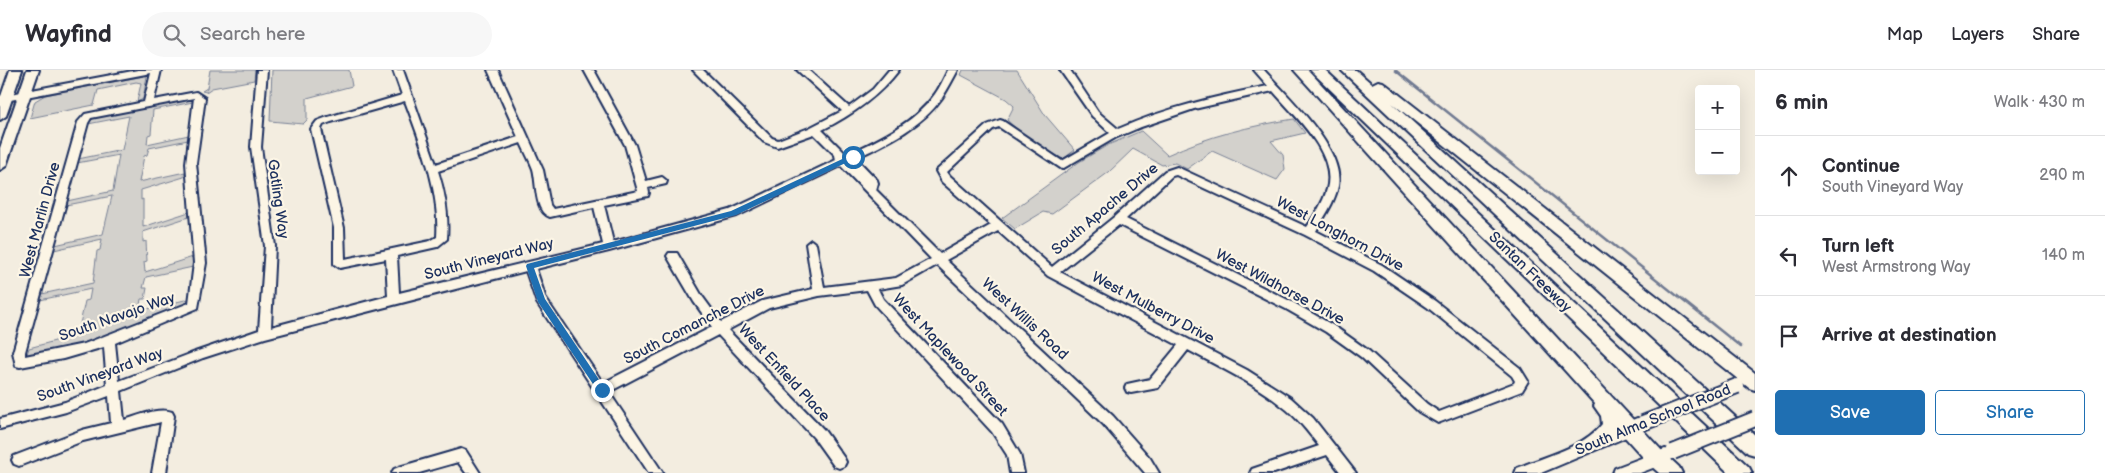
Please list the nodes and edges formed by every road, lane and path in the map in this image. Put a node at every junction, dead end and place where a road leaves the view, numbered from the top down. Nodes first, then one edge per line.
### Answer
1 (16, 70) edge
2 (33, 70) edge
3 (155, 70) edge
4 (262, 70) edge
5 (398, 70) edge
6 (493, 70) edge
7 (589, 70) edge
8 (698, 70) edge
9 (802, 70) edge
10 (894, 70) edge
11 (953, 70) edge
12 (1065, 70) edge
13 (1259, 70) edge
14 (1301, 70) edge
15 (1317, 70) edge
16 (1348, 70) edge
17 (1359, 70) edge
18 (1275, 88) junction
19 (24, 95) junction
20 (407, 97) junction
21 (3, 99) edge
22 (149, 103) junction
23 (848, 111) junction
24 (0, 116) edge
25 (813, 129) junction
26 (1116, 134) junction
27 (524, 139) junction
28 (844, 159) junction
29 (0, 166) edge
30 (432, 169) junction
31 (1178, 171) joint
32 (662, 181) dead end
33 (643, 189) junction
34 (598, 203) junction
35 (1118, 220) junction
36 (999, 226) junction
37 (1309, 232) junction
38 (811, 244) dead end
39 (609, 247) junction
40 (392, 253) junction
41 (673, 256) dead end
42 (940, 260) junction
43 (530, 266) junction
44 (1052, 273) junction
45 (1497, 285) junction
46 (871, 286) junction
47 (819, 292) junction
48 (394, 298) junction
49 (719, 328) junction
50 (265, 333) junction
51 (109, 340) junction
52 (1185, 345) junction
53 (20, 362) joint
54 (1522, 381) joint
55 (1750, 382) edge
56 (1131, 388) dead end
57 (114, 390) junction
58 (602, 390) junction
59 (1755, 419) edge
60 (0, 424) edge
61 (1636, 426) junction
62 (118, 427) junction
63 (1589, 445) junction
64 (1755, 447) edge
65 (1330, 448) junction
66 (1665, 456) junction
67 (19, 460) dead end
68 (839, 462) dead end
69 (159, 473) edge
70 (398, 473) edge
71 (473, 473) edge
72 (656, 473) edge
73 (1017, 473) edge
74 (1152, 473) edge
75 (1256, 473) edge
76 (1349, 473) edge
77 (1523, 473) edge
78 (1621, 473) edge
79 (1672, 473) edge
80 (1742, 473) edge

1 - 21 main road
2 - 19 main road
3 - 19 street
3 - 22 street
4 - 50 street, Gatling Way
5 - 20 street
6 - 27 street
7 - 33 street
8 - 25 street
9 - 23 street
10 - 23 street
11 - 28 street, South Vineyard Way
12 - 26 street
13 - 18 street
14 - 45 highway
15 - 80 highway, Santan Freeway
16 - 64 highway, Santan Freeway
17 - 55 highway
18 - 26 street
18 - 37 street
19 - 21 street
19 - 29 main road
20 - 30 street
20 - 40 street
21 - 24 main road
22 - 51 street, South Navajo Way
22 - 53 street, West Marlin Drive
23 - 25 street
25 - 28 street, West Willis Road
26 - 36 street, West Mulberry Drive
27 - 30 street
27 - 34 street
28 - 39 street, South Vineyard Way
28 - 42 street, West Willis Road
30 - 40 street
31 - 35 street, South Apache Drive
31 - 37 street, West Longhorn Drive
32 - 33 street
33 - 34 street
34 - 39 street
35 - 44 street, South Apache Drive
35 - 54 street, West Wildhorse Drive
36 - 42 street, South Comanche Drive
36 - 44 street, West Mulberry Drive
37 - 54 street, West Longhorn Drive
38 - 47 street
39 - 43 street, South Vineyard Way
40 - 48 street
41 - 49 street, West Enfield Place
42 - 46 street, South Comanche Drive
42 - 74 street, West Willis Road
43 - 48 street, South Vineyard Way
43 - 58 street
44 - 52 street, West Mulberry Drive
45 - 61 highway
45 - 63 main road
46 - 47 street, South Comanche Drive
46 - 73 street, West Maplewood Street
47 - 49 street, South Comanche Drive
48 - 50 street, South Vineyard Way
49 - 58 street, South Comanche Drive
49 - 68 street, West Enfield Place
50 - 57 street, South Vineyard Way
51 - 53 street, South Navajo Way
51 - 57 street
52 - 56 street
52 - 65 street, West Mulberry Drive
55 - 61 main road, South Alma School Road, bridge
57 - 60 street, South Vineyard Way
57 - 62 street
58 - 72 street
59 - 66 main road, bridge
61 - 63 main road, South Alma School Road
61 - 66 highway
62 - 67 street
62 - 69 street
63 - 77 main road, South Alma School Road
65 - 75 street
65 - 76 street, West Mulberry Drive
66 - 78 main road
66 - 79 highway
70 - 71 street

